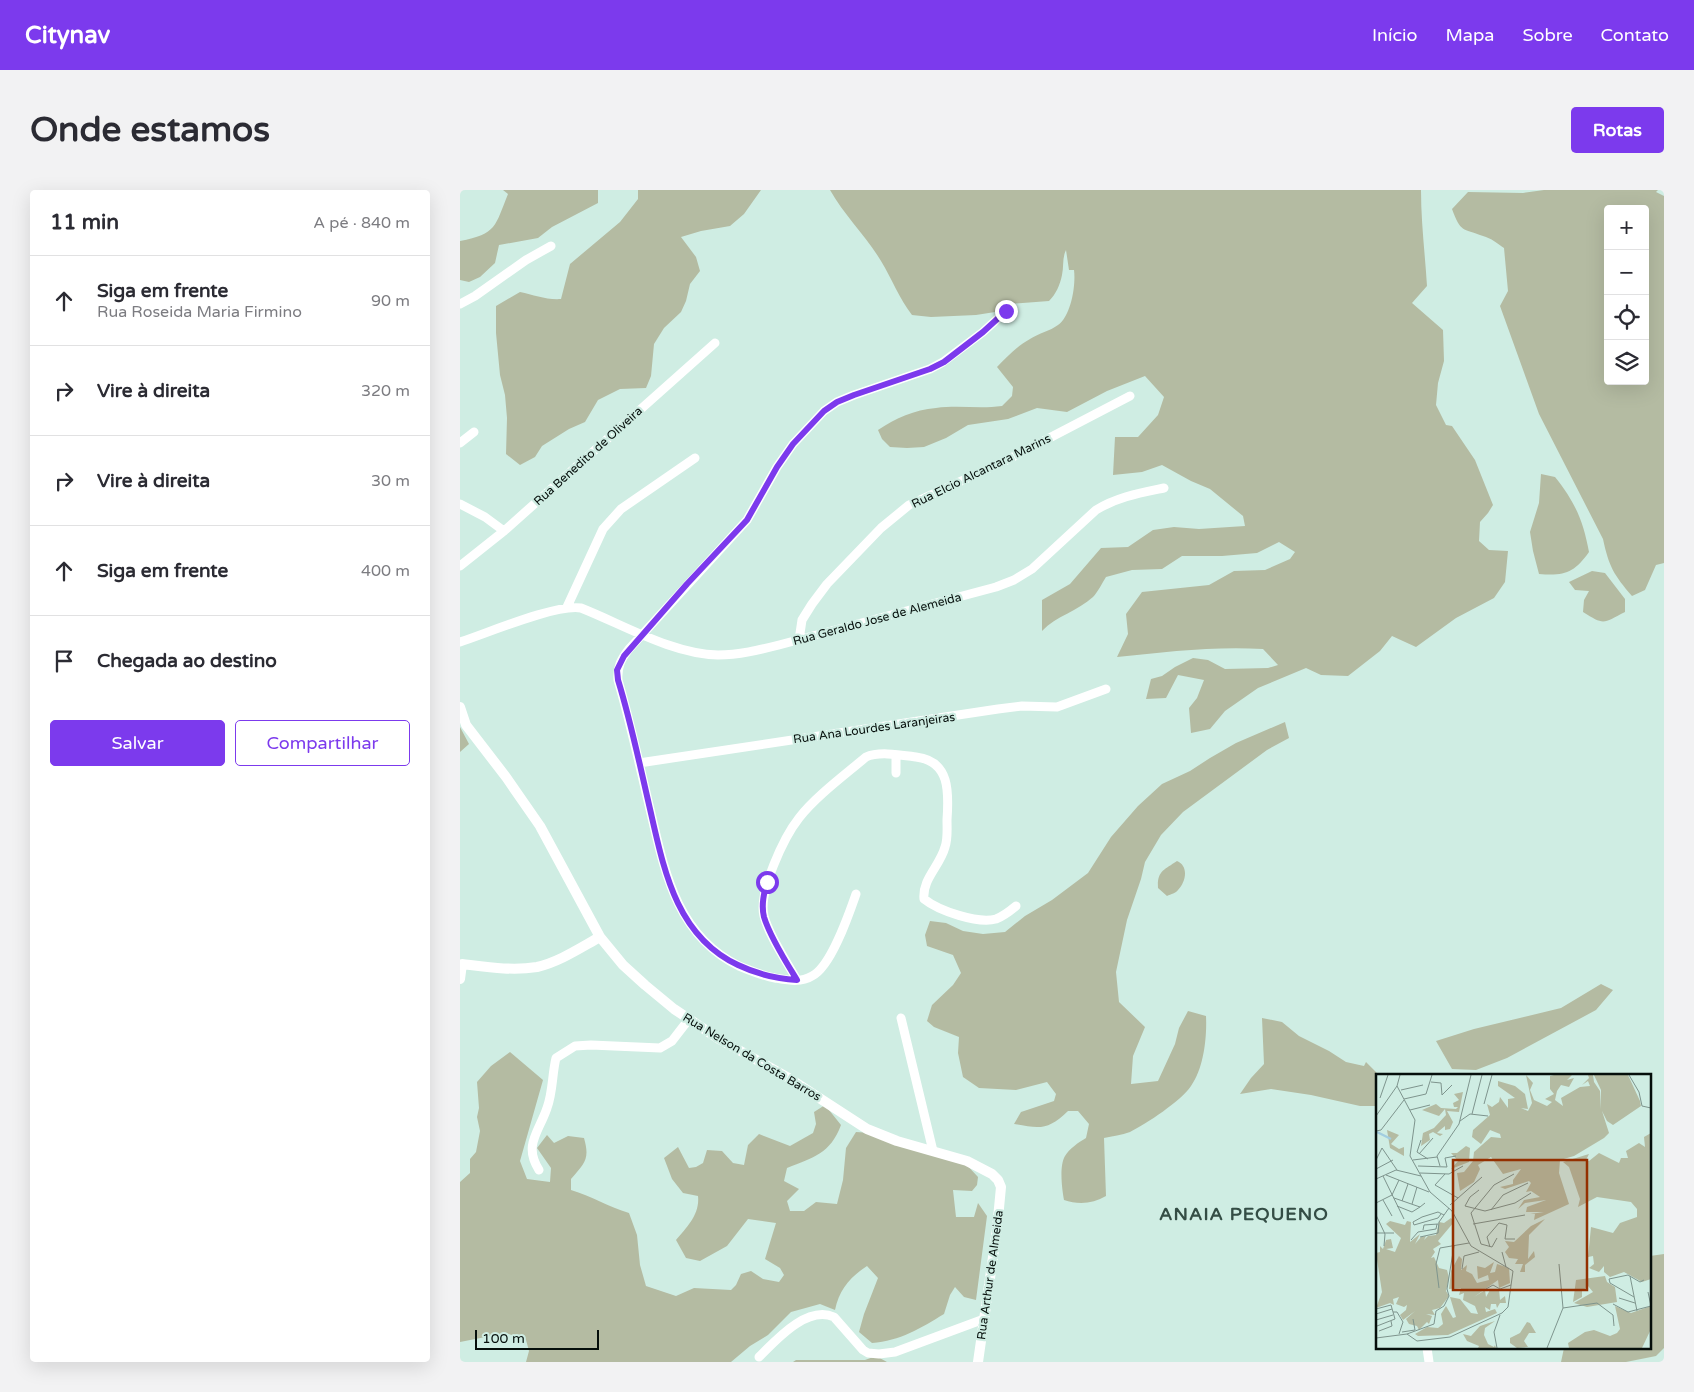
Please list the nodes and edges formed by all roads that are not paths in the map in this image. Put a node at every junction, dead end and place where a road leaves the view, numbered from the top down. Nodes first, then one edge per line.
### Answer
1 (551, 246) dead end
2 (460, 304) edge
3 (1006, 311) dead end
4 (715, 343) dead end
5 (1130, 396) dead end
6 (474, 432) dead end
7 (460, 443) edge
8 (695, 458) dead end
9 (1164, 488) dead end
10 (460, 504) edge
11 (504, 531) junction
12 (460, 566) edge
13 (567, 607) junction
14 (643, 635) junction
15 (799, 640) junction
16 (460, 642) edge
17 (1106, 689) dead end
18 (460, 707) edge
19 (896, 756) junction
20 (639, 763) junction
21 (896, 773) dead end
22 (856, 894) dead end
23 (1016, 906) dead end
24 (600, 936) junction
25 (461, 964) edge
26 (460, 979) edge
27 (797, 980) junction
28 (901, 1018) dead end
29 (689, 1019) junction
30 (933, 1150) junction
31 (539, 1170) dead end
32 (1001, 1187) joint
33 (984, 1319) junction
34 (759, 1357) dead end
35 (978, 1362) edge

1 - 2 street
3 - 14 street
4 - 11 street, Rua Benedito de Oliveira
5 - 15 street, Rua Elcio Alcantara Marins
6 - 7 street
8 - 13 street
9 - 15 street, Rua Geraldo Jose de Alemeida
10 - 11 street
11 - 12 street, Rua Benedito de Oliveira
13 - 14 street, Rua Geraldo Jose de Alemeida
13 - 16 street
14 - 15 street, Rua Geraldo Jose de Alemeida
14 - 20 street
17 - 20 street, Rua Ana Lourdes Laranjeiras
18 - 24 street, Rua Nelson da Costa Barros
19 - 21 street
19 - 23 street
19 - 27 street
20 - 27 street
22 - 27 street
24 - 25 street
24 - 29 street, Rua Nelson da Costa Barros
25 - 26 street
28 - 30 street
29 - 30 street, Rua Nelson da Costa Barros
29 - 31 street
30 - 32 street, Rua Nelson da Costa Barros
32 - 33 street, Rua Arthur de Almeida
33 - 34 street
33 - 35 street, Rua Arthur de Almeida

